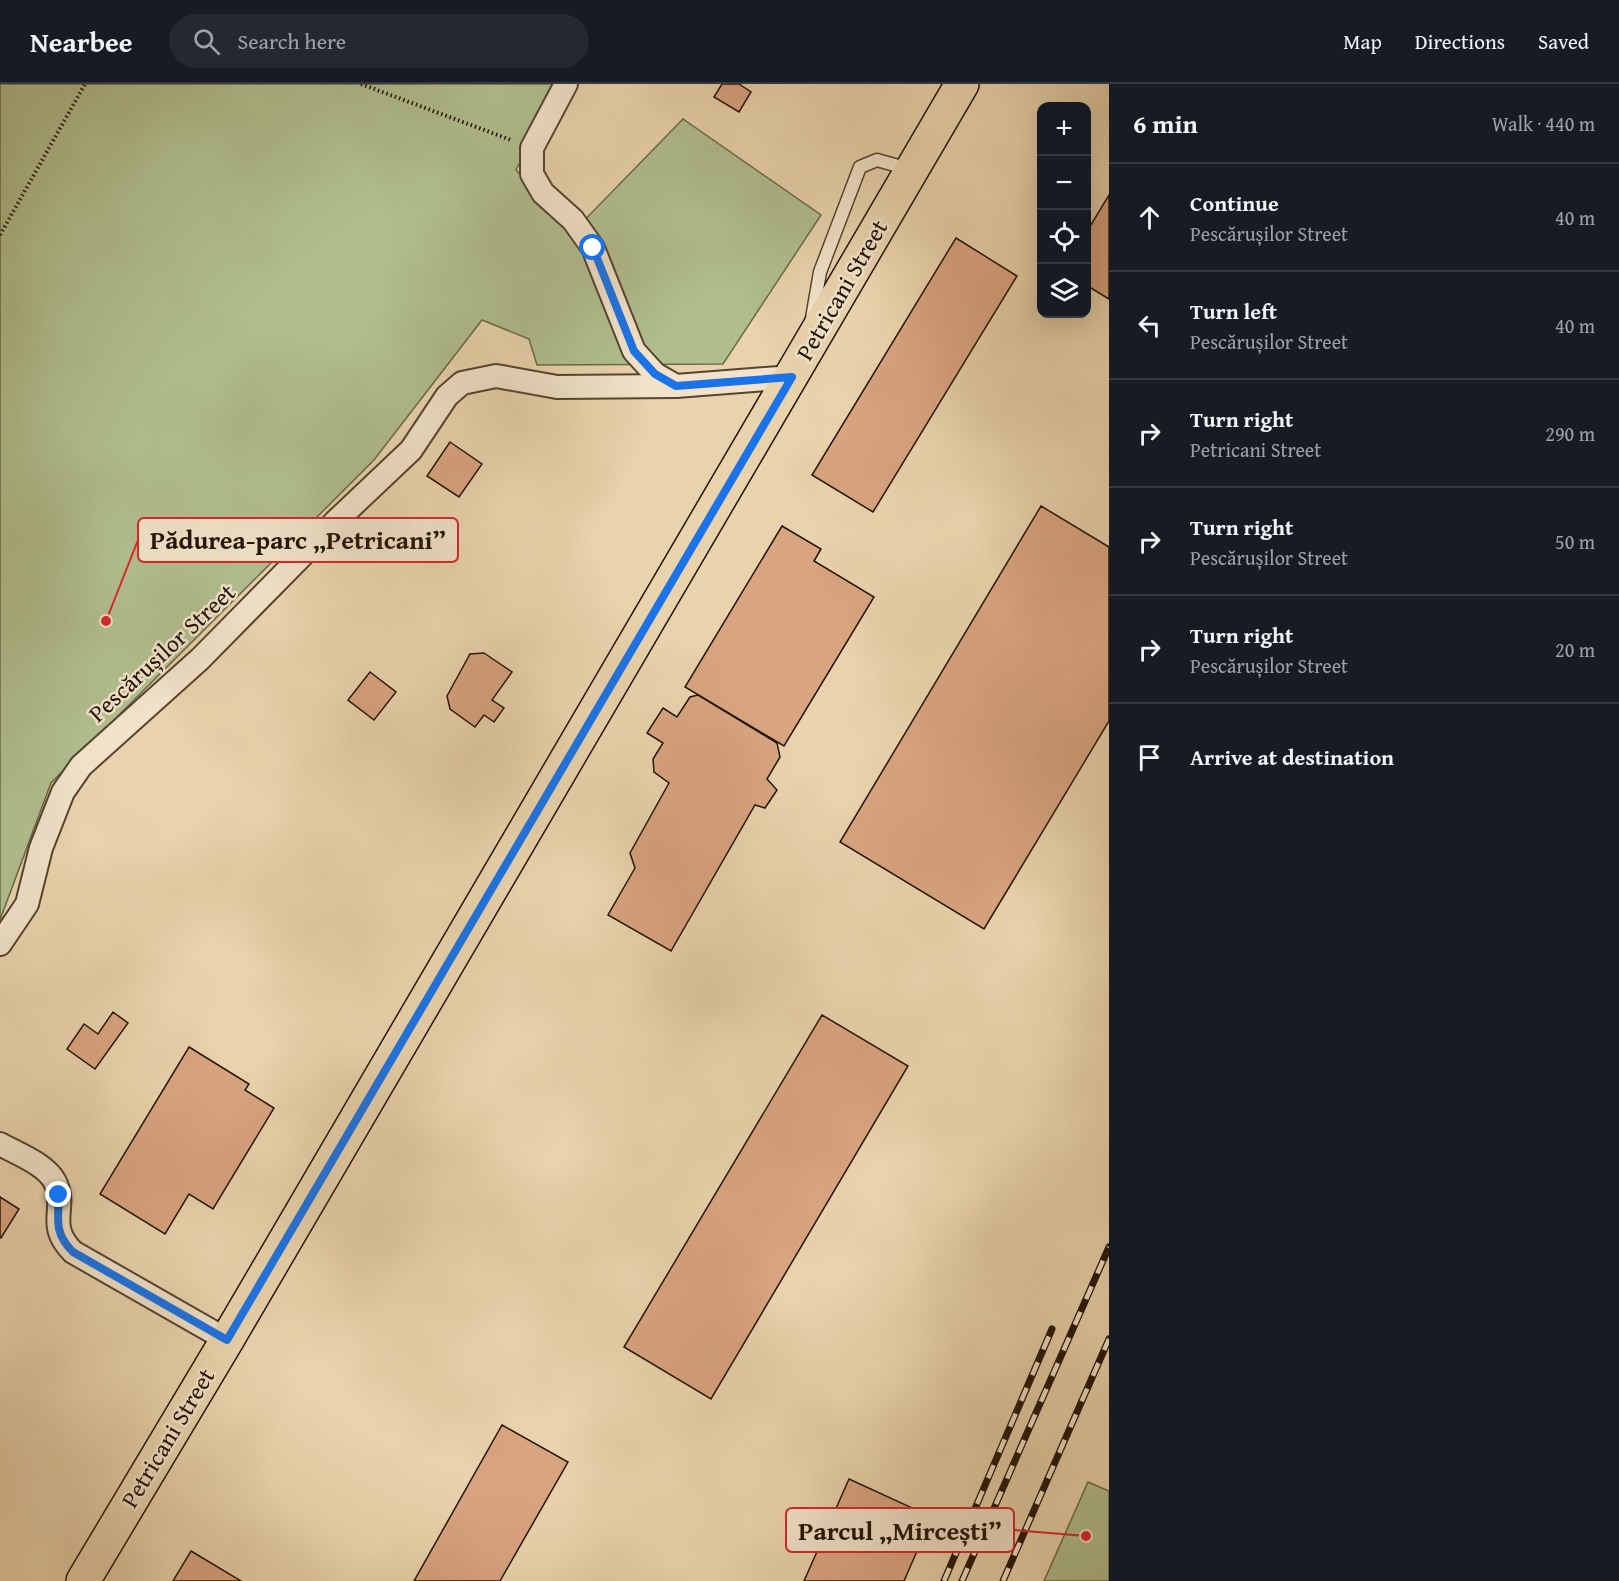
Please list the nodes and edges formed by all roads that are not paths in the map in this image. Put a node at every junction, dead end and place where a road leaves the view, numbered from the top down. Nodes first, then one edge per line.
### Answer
1 (566, 84) edge
2 (962, 84) edge
3 (912, 170) junction
4 (810, 343) junction
5 (792, 377) junction
6 (676, 386) junction
7 (0, 944) edge
8 (0, 1144) edge
9 (227, 1340) junction
10 (83, 1581) edge

1 - 6 street
2 - 3 main road, Petricani Street
3 - 4 main road, Petricani Street
3 - 4 lane
4 - 5 main road, Petricani Street
5 - 6 street, Pescărușilor Street
5 - 9 main road, Petricani Street
6 - 7 street, Pescărușilor Street
8 - 9 street
9 - 10 main road, Petricani Street

